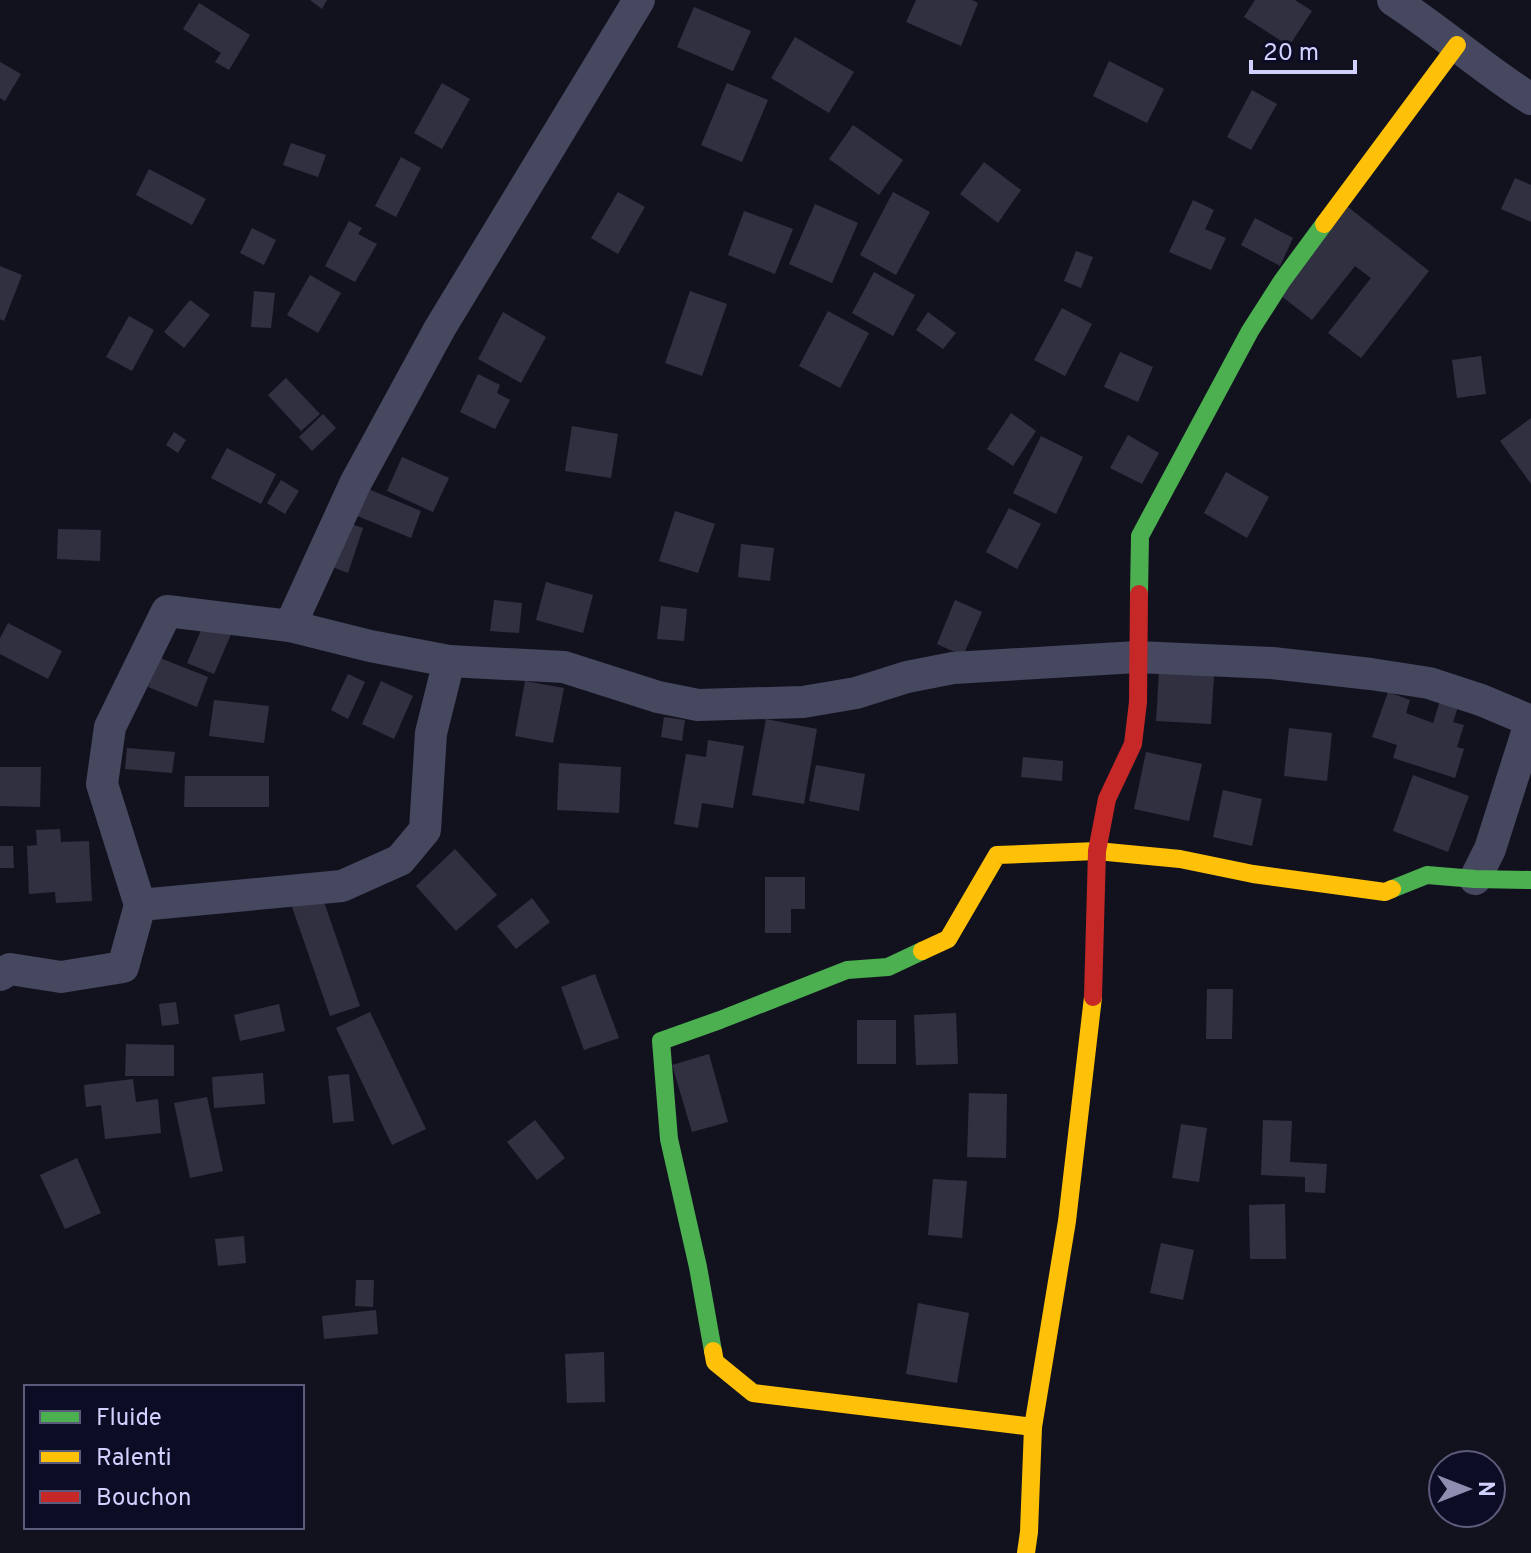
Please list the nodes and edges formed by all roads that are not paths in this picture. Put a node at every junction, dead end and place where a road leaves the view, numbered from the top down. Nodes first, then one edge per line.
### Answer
1 (639, 0) edge
2 (1393, 0) edge
3 (1457, 45) junction
4 (1531, 99) edge
5 (290, 626) junction
6 (1137, 657) junction
7 (449, 661) junction
8 (1531, 720) edge
9 (1097, 851) junction
10 (1475, 879) junction
11 (1531, 880) edge
12 (140, 905) junction
13 (0, 975) edge
14 (1033, 1427) junction
15 (1027, 1542) edge
16 (1054, 1553) edge

1 - 5 street
2 - 3 street
3 - 4 street
3 - 6 street
5 - 7 street
5 - 12 street
6 - 7 street
6 - 8 street
6 - 9 street
7 - 12 street
8 - 10 street
9 - 10 street
9 - 14 street
9 - 14 street
10 - 11 street
12 - 13 street
14 - 15 street
15 - 16 street

